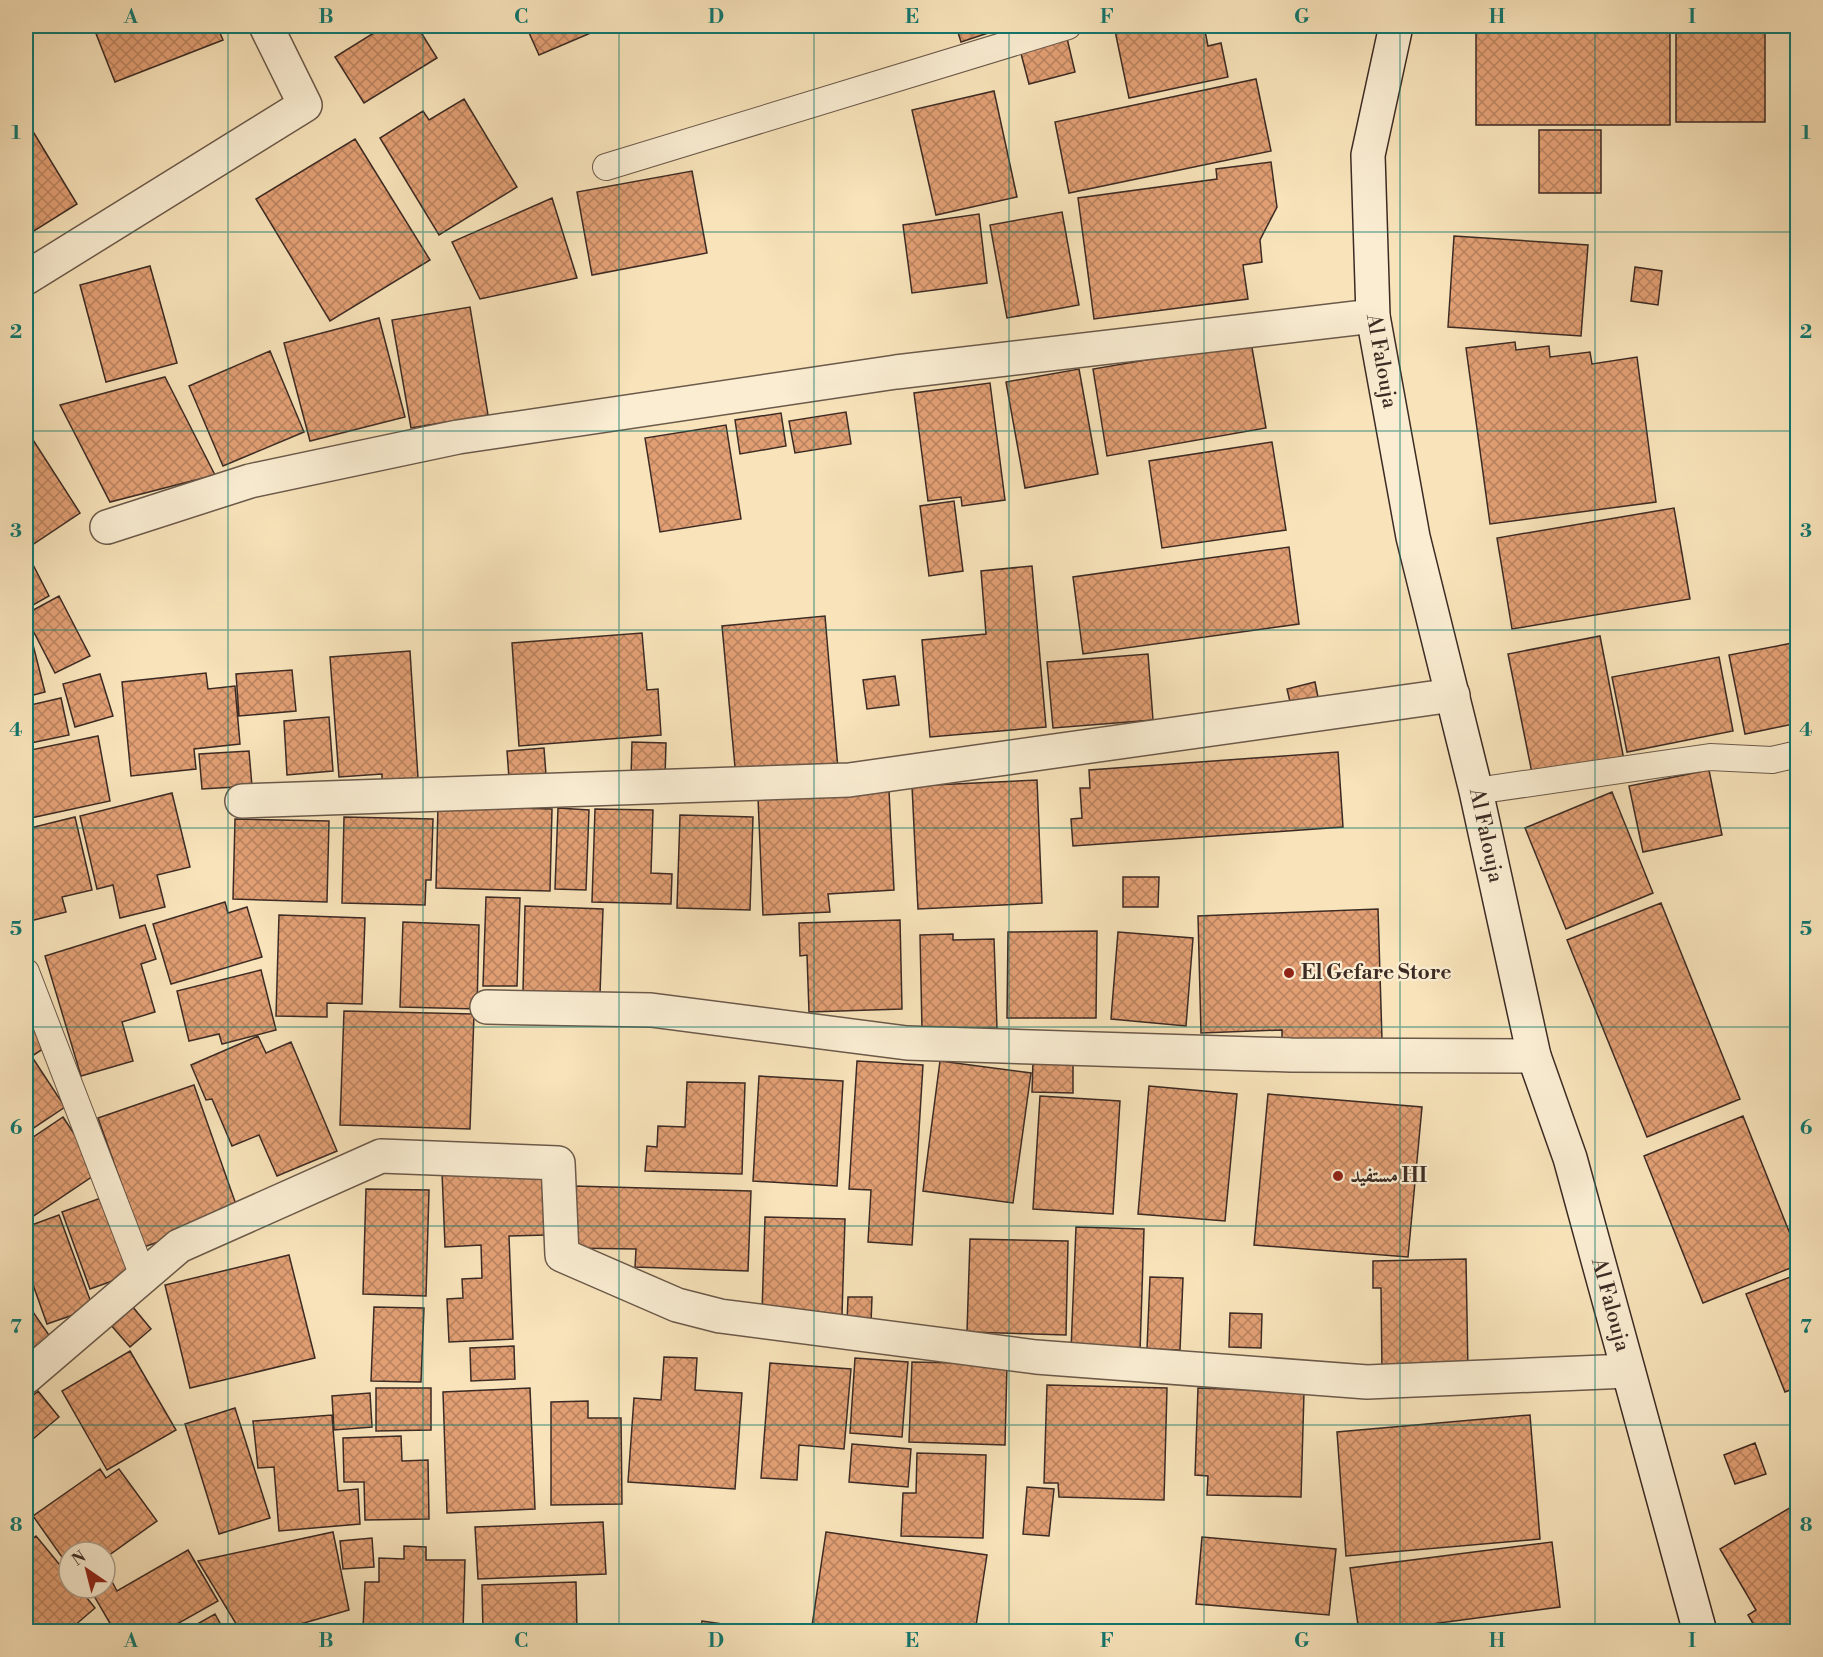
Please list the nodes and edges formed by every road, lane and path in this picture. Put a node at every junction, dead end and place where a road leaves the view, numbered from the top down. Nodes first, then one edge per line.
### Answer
1 (266, 26) edge
2 (1068, 26) edge
3 (1396, 26) edge
4 (606, 168) dead end
5 (26, 278) edge
6 (1373, 316) junction
7 (107, 527) dead end
8 (1453, 695) junction
9 (1797, 754) edge
10 (1476, 791) junction
11 (242, 801) dead end
12 (26, 972) edge
13 (487, 1007) dead end
14 (1534, 1056) junction
15 (143, 1276) junction
16 (1629, 1371) junction
17 (26, 1377) edge
18 (1700, 1632) edge

1 - 5 street
2 - 4 lane
3 - 6 street, Al Falouja
6 - 7 street
6 - 8 street, Al Falouja
8 - 10 street, Al Falouja
8 - 11 street
9 - 10 lane
10 - 14 street, Al Falouja
12 - 15 lane
13 - 14 street
14 - 16 street, Al Falouja
15 - 16 street
15 - 17 street
16 - 18 street, Al Falouja

